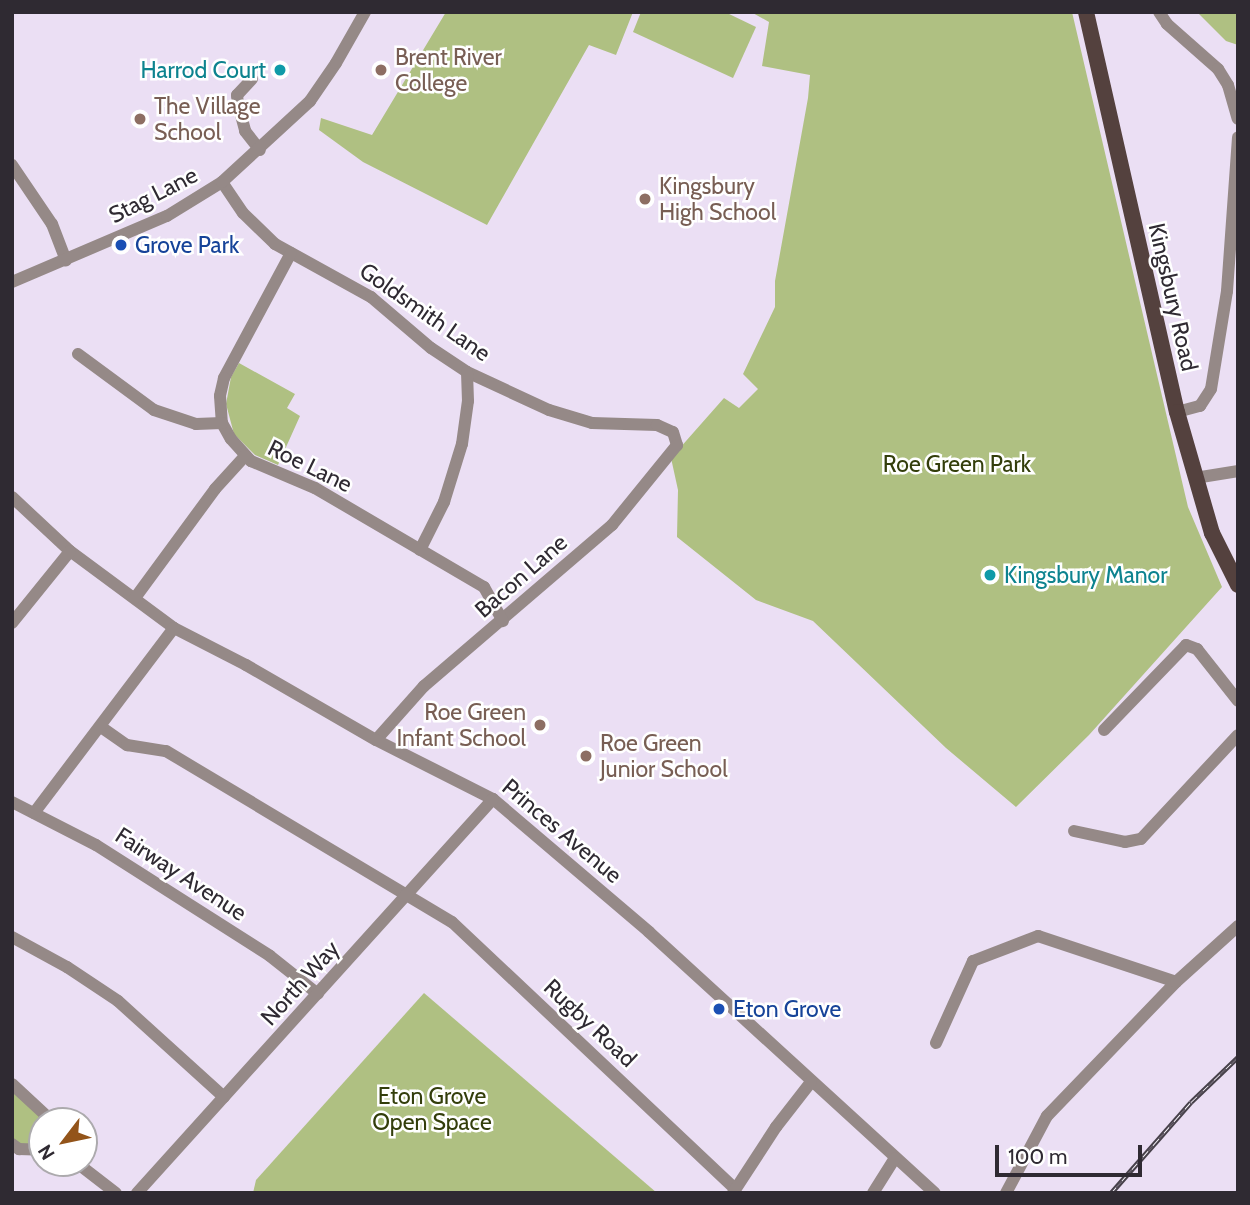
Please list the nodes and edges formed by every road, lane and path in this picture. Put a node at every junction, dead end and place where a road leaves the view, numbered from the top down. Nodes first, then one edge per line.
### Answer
1 (365, 12) edge
2 (1086, 12) edge
3 (1159, 12) edge
4 (252, 79) dead end
5 (1238, 118) edge
6 (1238, 136) edge
7 (260, 150) junction
8 (12, 164) edge
9 (1238, 178) edge
10 (222, 182) junction
11 (291, 253) junction
12 (66, 260) junction
13 (12, 282) edge
14 (1233, 282) edge
15 (78, 354) dead end
16 (467, 372) junction
17 (1177, 412) junction
18 (222, 423) junction
19 (673, 432) joint
20 (245, 456) junction
21 (1238, 471) edge
22 (1195, 478) junction
23 (12, 497) edge
24 (420, 550) junction
25 (71, 551) junction
26 (1238, 586) edge
27 (135, 598) junction
28 (503, 621) junction
29 (12, 624) edge
30 (174, 628) junction
31 (1238, 701) edge
32 (101, 727) junction
33 (1104, 730) dead end
34 (1238, 734) edge
35 (376, 740) junction
36 (493, 799) junction
37 (12, 802) edge
38 (34, 813) junction
39 (1074, 831) dead end
40 (409, 895) junction
41 (1238, 926) edge
42 (12, 937) edge
43 (1176, 982) junction
44 (318, 994) junction
45 (936, 1043) dead end
46 (811, 1082) junction
47 (12, 1084) edge
48 (224, 1097) junction
49 (37, 1107) edge
50 (12, 1144) edge
51 (28, 1149) edge
52 (895, 1158) junction
53 (95, 1177) edge
54 (734, 1191) edge
55 (116, 1193) edge
56 (137, 1193) edge
57 (873, 1193) edge
58 (934, 1193) edge
59 (1006, 1193) edge

1 - 7 street, Stag Lane
2 - 17 main road, Kingsbury Road
3 - 5 street
4 - 7 street
6 - 9 street
7 - 10 street, Stag Lane
8 - 12 street
9 - 14 street
10 - 11 street, Goldsmith Lane
10 - 12 street, Stag Lane
11 - 16 street, Goldsmith Lane
11 - 18 street
12 - 13 street, Stag Lane
14 - 17 street
15 - 18 street
16 - 19 street, Goldsmith Lane
16 - 24 street
17 - 22 main road, Kingsbury Road
18 - 20 street, Roe Lane
19 - 28 street, Bacon Lane
20 - 24 street, Roe Lane
20 - 27 street
21 - 22 street
22 - 26 main road, Kingsbury Road
23 - 25 street, Princes Avenue
24 - 28 street, Roe Lane
25 - 27 street, Princes Avenue
25 - 29 street
27 - 30 street, Princes Avenue
28 - 35 street, Bacon Lane
30 - 32 street
30 - 35 street, Princes Avenue
31 - 33 street
32 - 38 street
32 - 40 street, Rugby Road
34 - 39 street
35 - 36 street, Princes Avenue
36 - 40 street, North Way
36 - 46 street, Princes Avenue
37 - 38 street, Fairway Avenue
38 - 44 street, Fairway Avenue
40 - 44 street, North Way
40 - 54 street, Rugby Road
41 - 43 street
42 - 48 street
43 - 45 street
43 - 59 street
44 - 48 street, North Way
46 - 52 street, Princes Avenue
46 - 54 street
47 - 49 street
48 - 56 street, North Way
50 - 51 street
52 - 57 street
52 - 58 street, Princes Avenue
53 - 55 street

